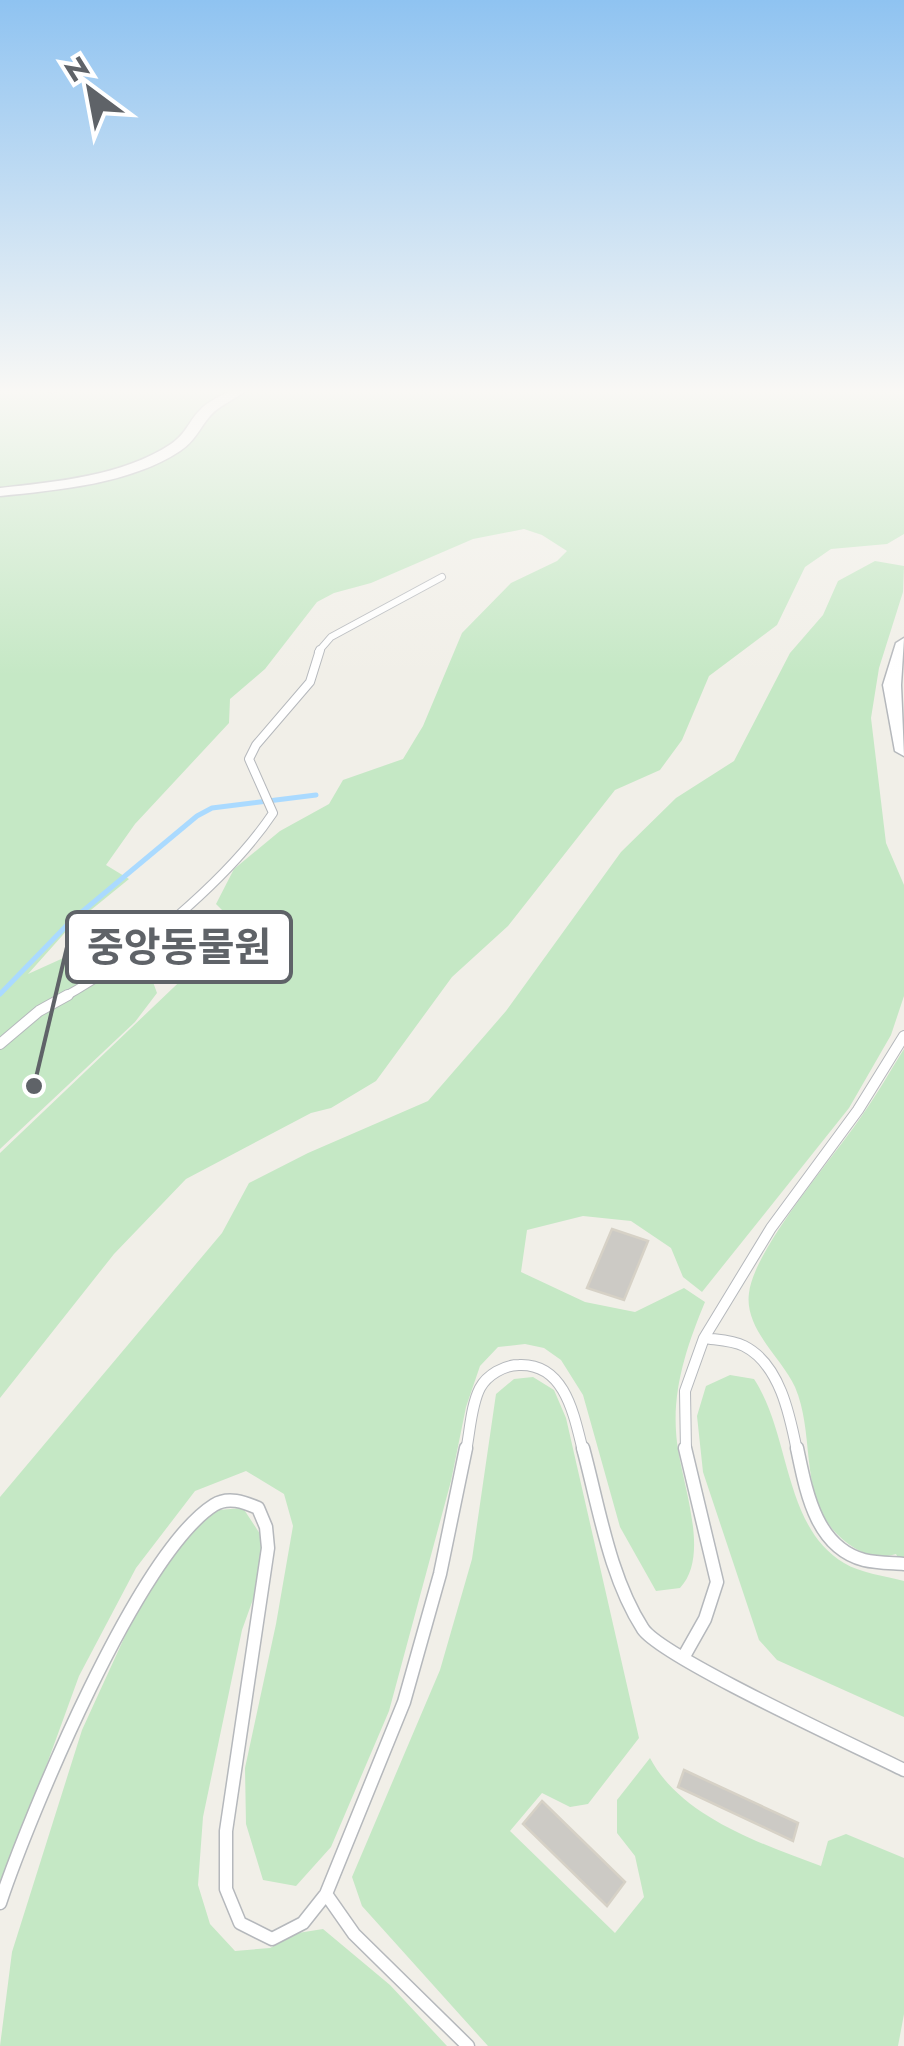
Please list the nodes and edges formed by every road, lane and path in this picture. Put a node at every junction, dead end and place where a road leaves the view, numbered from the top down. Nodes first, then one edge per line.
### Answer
1 (65, 484) edge
2 (0, 492) edge
3 (442, 577) dead end
4 (904, 643) edge
5 (904, 751) edge
6 (904, 1036) edge
7 (0, 1044) edge
8 (704, 1338) junction
9 (904, 1564) edge
10 (683, 1658) junction
11 (904, 1770) edge
12 (326, 1894) junction
13 (0, 1903) edge
14 (468, 2046) edge

1 - 2 street
3 - 7 lane
4 - 5 street
6 - 8 lane
8 - 9 lane
8 - 10 lane
10 - 11 lane
10 - 12 lane
12 - 13 lane
12 - 14 lane

